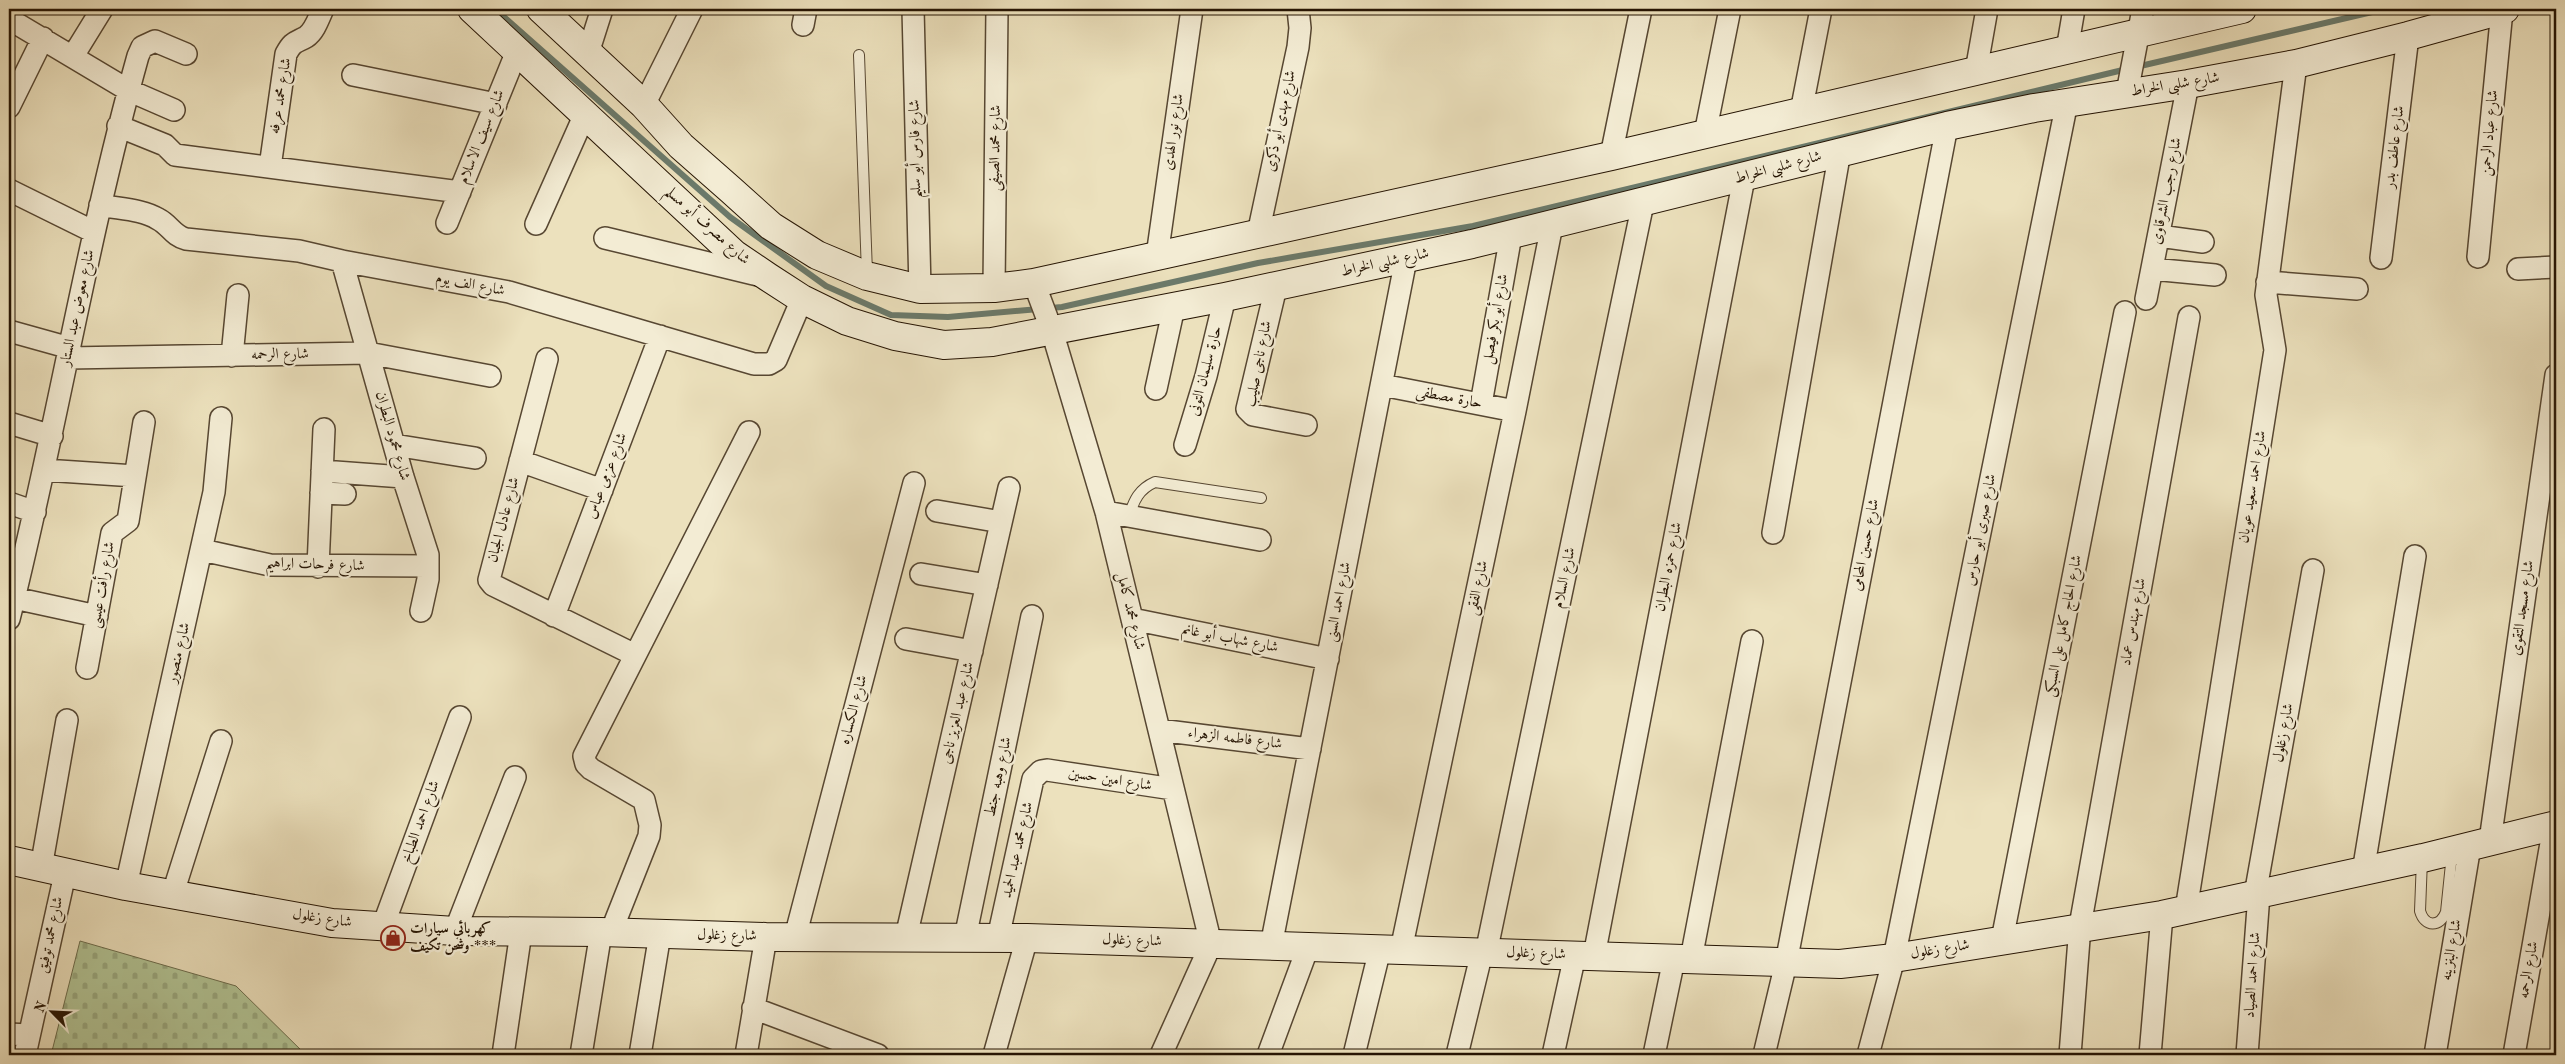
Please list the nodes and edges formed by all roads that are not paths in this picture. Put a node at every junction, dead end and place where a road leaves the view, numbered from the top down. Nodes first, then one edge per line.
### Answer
1 (102, 9) edge
2 (323, 9) edge
3 (472, 9) edge
4 (541, 9) edge
5 (602, 9) edge
6 (692, 9) edge
7 (913, 9) edge
8 (998, 9) edge
9 (1192, 9) edge
10 (1298, 9) edge
11 (1641, 9) edge
12 (1730, 9) edge
13 (1821, 9) edge
14 (1987, 9) edge
15 (2074, 9) edge
16 (2242, 9) edge
17 (2504, 9) edge
18 (9, 19) edge
19 (2139, 30) edge
20 (2408, 36) junction
21 (43, 38) junction
22 (2067, 50) junction
23 (517, 52) junction
24 (588, 53) junction
25 (186, 54) dead end
26 (859, 55) dead end
27 (73, 56) junction
28 (2296, 64) junction
29 (1976, 71) junction
30 (353, 76) dead end
31 (2188, 84) junction
32 (2128, 86) junction
33 (128, 90) junction
34 (2067, 102) junction
35 (496, 104) junction
36 (644, 105) junction
37 (9, 107) edge
38 (174, 110) dead end
39 (1801, 112) junction
40 (585, 114) junction
41 (118, 126) junction
42 (1946, 126) junction
43 (1705, 134) junction
44 (1840, 151) junction
45 (1610, 156) junction
46 (665, 163) junction
47 (270, 167) junction
48 (1744, 178) junction
49 (9, 190) edge
50 (460, 192) junction
51 (1643, 203) junction
52 (100, 205) junction
53 (448, 223) dead end
54 (536, 224) dead end
55 (1552, 225) junction
56 (94, 232) junction
57 (1258, 234) junction
58 (1511, 235) junction
59 (2159, 236) junction
60 (605, 238) dead end
61 (2203, 242) dead end
62 (1157, 256) junction
63 (2478, 257) dead end
64 (2381, 258) dead end
65 (1406, 259) junction
66 (342, 262) junction
67 (2556, 268) edge
68 (2152, 269) junction
69 (2518, 269) dead end
70 (867, 276) junction
71 (2215, 276) dead end
72 (768, 277) junction
73 (2267, 282) junction
74 (1276, 287) junction
75 (994, 288) junction
76 (1036, 288) junction
77 (920, 289) junction
78 (2357, 289) dead end
79 (238, 295) dead end
80 (1225, 297) junction
81 (802, 299) junction
82 (2146, 299) dead end
83 (1174, 307) junction
84 (2125, 312) dead end
85 (2189, 317) dead end
86 (1050, 325) junction
87 (9, 331) edge
88 (660, 336) junction
89 (368, 352) junction
90 (69, 353) junction
91 (232, 356) junction
92 (547, 360) dead end
93 (2556, 375) edge
94 (490, 376) dead end
95 (1382, 385) junction
96 (1156, 389) dead end
97 (1481, 404) junction
98 (1515, 411) junction
99 (221, 418) dead end
100 (144, 422) dead end
101 (9, 423) edge
102 (1306, 425) dead end
103 (324, 429) dead end
104 (749, 432) dead end
105 (52, 436) junction
106 (394, 445) junction
107 (1185, 445) dead end
108 (475, 458) dead end
109 (520, 461) junction
110 (44, 470) junction
111 (322, 471) junction
112 (135, 476) junction
113 (403, 477) junction
114 (914, 483) dead end
115 (1009, 488) dead end
116 (602, 490) junction
117 (321, 493) junction
118 (345, 494) dead end
119 (1261, 498) dead end
120 (9, 503) edge
121 (937, 511) dead end
122 (35, 512) junction
123 (1106, 512) junction
124 (1129, 516) junction
125 (1001, 522) junction
126 (1773, 533) dead end
127 (1260, 540) dead end
128 (202, 550) junction
129 (2415, 556) dead end
130 (428, 566) junction
131 (318, 567) junction
132 (2313, 570) dead end
133 (15, 573) edge
134 (921, 574) dead end
135 (987, 585) junction
136 (14, 598) junction
137 (421, 610) dead end
138 (97, 616) junction
139 (554, 616) junction
140 (1032, 616) dead end
141 (9, 619) edge
142 (1132, 620) junction
143 (906, 639) dead end
144 (1752, 641) dead end
145 (972, 651) junction
146 (635, 655) junction
147 (1328, 659) junction
148 (87, 668) dead end
149 (460, 717) dead end
150 (67, 720) dead end
151 (1159, 730) junction
152 (221, 741) dead end
153 (1310, 749) junction
154 (1047, 770) joint
155 (514, 777) dead end
156 (1173, 789) junction
157 (2555, 825) edge
158 (2471, 846) junction
159 (2422, 858) junction
160 (9, 860) edge
161 (53, 871) junction
162 (2363, 872) junction
163 (126, 886) junction
164 (173, 893) junction
165 (2257, 895) junction
166 (2174, 912) junction
167 (383, 926) junction
168 (2080, 926) junction
169 (455, 931) junction
170 (521, 932) junction
171 (606, 932) junction
172 (660, 934) junction
173 (766, 937) junction
174 (795, 937) junction
175 (906, 937) junction
176 (965, 938) junction
177 (998, 938) junction
178 (1027, 938) junction
179 (2002, 940) junction
180 (1211, 944) junction
181 (1271, 946) junction
182 (1308, 947) junction
183 (1391, 950) junction
184 (1484, 952) junction
185 (1584, 956) junction
186 (1894, 958) junction
187 (1682, 959) junction
188 (1786, 963) junction
189 (753, 1008) junction
190 (21, 1042) edge
191 (503, 1055) edge
192 (581, 1055) edge
193 (640, 1055) edge
194 (746, 1055) edge
195 (874, 1055) edge
196 (994, 1055) edge
197 (1161, 1055) edge
198 (1268, 1055) edge
199 (1354, 1055) edge
200 (1457, 1055) edge
201 (1553, 1055) edge
202 (1654, 1055) edge
203 (1764, 1055) edge
204 (1868, 1055) edge
205 (2070, 1055) edge
206 (2150, 1055) edge
207 (2247, 1055) edge
208 (2435, 1055) edge
209 (2514, 1055) edge

1 - 27 street
2 - 47 street, شارع محمد عرفه
3 - 23 street, شارع مصرف أبو مسلم
4 - 24 street, شارع مصرف أبو مسلم
5 - 24 street
6 - 36 street
7 - 77 street, شارع فارس أبو سليم
8 - 75 street, شارع محمد الصيفى
9 - 62 street, شارع نور الهدى
10 - 57 street, شارع مهدى أبو ذكرى
11 - 45 street
12 - 43 street
13 - 39 street
14 - 29 street
15 - 22 street
16 - 19 street
17 - 20 street, شارع شلبى الخراط
17 - 63 street, شارع عباد الرحمن
18 - 21 street
19 - 22 street
19 - 32 street
20 - 28 street, شارع شلبى الخراط
20 - 64 street, شارع عاطف بدر
21 - 27 street
21 - 37 street
22 - 29 street
23 - 35 street, شارع سيف الاسلام
23 - 40 street, شارع مصرف أبو مسلم
24 - 36 street, شارع مصرف أبو مسلم
25 - 33 street, شارع معوض عبد الستار
26 - 70 lane
27 - 33 street
28 - 31 street, شارع شلبى الخراط
28 - 73 street, شارع احمد سعيد عويان
29 - 39 street
30 - 35 street
31 - 32 street, شارع شلبى الخراط
31 - 59 street, شارع رجب الشرقاوى
32 - 34 street, شارع شلبى الخراط
33 - 38 street
33 - 41 street, شارع معوض عبد الستار
34 - 42 street, شارع شلبى الخراط
34 - 186 street, شارع صبرى أبو حارس
35 - 50 street, شارع سيف الاسلام
36 - 46 street, شارع مصرف أبو مسلم
39 - 43 street
40 - 46 street, شارع مصرف أبو مسلم
40 - 54 street
41 - 47 street
41 - 52 street, شارع معوض عبد الستار
42 - 44 street, شارع شلبى الخراط
42 - 188 street, شارع حسين المحامى
43 - 45 street
44 - 48 street, شارع شلبى الخراط
44 - 126 street
45 - 57 street
46 - 70 street, شارع مصرف أبو مسلم
46 - 72 street, شارع مصرف أبو مسلم
47 - 50 street
48 - 51 street, شارع شلبى الخراط
48 - 185 street, شارع حمزه البطران
49 - 56 street
50 - 53 street, شارع سيف الاسلام
51 - 55 street, شارع شلبى الخراط
51 - 184 street, شارع السلام
52 - 56 street, شارع معوض عبد الستار
52 - 66 street, شارع الف يوم
55 - 58 street, شارع شلبى الخراط
55 - 98 street, شارع الفقى
56 - 90 street, شارع معوض عبد الستار
57 - 62 street
58 - 65 street, شارع شلبى الخراط
58 - 97 street, شارع أبو بكر فيصل
59 - 61 street
59 - 68 street, شارع رجب الشرقاوى
60 - 72 street
62 - 76 street
65 - 74 street, شارع شلبى الخراط
65 - 95 street, شارع احمد السنى
66 - 88 street, شارع الف يوم
66 - 89 street, شارع محمود البطران
67 - 69 street
68 - 71 street
68 - 82 street, شارع رجب الشرقاوى
70 - 77 street, شارع مصرف أبو مسلم
72 - 81 street, شارع مصرف أبو مسلم
73 - 78 street
73 - 166 street, شارع احمد سعيد عويان
74 - 80 street, شارع شلبى الخراط
74 - 102 street, شارع ناجى صليب
75 - 76 street, شارع مصرف أبو مسلم
75 - 77 street, شارع مصرف أبو مسلم
76 - 86 street, شارع محمد كامل
79 - 91 street
80 - 83 street, شارع شلبى الخراط
80 - 107 street, حارة سليمان التونى
81 - 86 street, شارع مصرف أبو مسلم
81 - 88 street, شارع الف يوم
83 - 86 street, شارع شلبى الخراط
83 - 96 street
84 - 179 street, شارع الحاج كامل على السبكى
85 - 168 street, شارع مهندس عماد
86 - 123 street, شارع محمد كامل
87 - 90 street, شارع الرحمه
88 - 116 street, شارع عزمى عباس
89 - 91 street, شارع الرحمه
89 - 94 street, شارع الرحمه
89 - 106 street, شارع محمود البطران
90 - 91 street, شارع الرحمه
90 - 105 street, شارع معوض عبد الستار
92 - 109 street, شارع عادل الجبان
93 - 158 street, شارع مسجد التقوى
95 - 97 street, حارة مصطفى
95 - 147 street, شارع احمد السنى
97 - 98 street, حارة مصطفى
98 - 183 street, شارع الفقى
99 - 128 street, شارع منصور
100 - 112 street, شارع رأفت عيسى
101 - 105 street
103 - 111 street
104 - 146 street
105 - 110 street, شارع معوض عبد الستار
106 - 108 street
106 - 113 street, شارع محمود البطران
109 - 116 street
109 - 139 street, شارع عادل الجبان
110 - 112 street
110 - 122 street, شارع معوض عبد الستار
111 - 113 street
111 - 117 street
112 - 138 street, شارع رأفت عيسى
113 - 130 street, شارع محمود البطران
114 - 174 street, شارع الكساره
115 - 125 street, شارع عبد العزيز ناجى
116 - 139 street, شارع عزمى عباس
117 - 118 street
117 - 131 street
119 - 124 lane
120 - 122 street
121 - 125 street
122 - 133 street, شارع معوض عبد الستار
123 - 124 street
123 - 142 street, شارع محمد كامل
124 - 127 street
125 - 135 street, شارع عبد العزيز ناجى
128 - 131 street, شارع فرحات ابراهيم
128 - 163 street, شارع منصور
129 - 162 street
130 - 131 street, شارع فرحات ابراهيم
130 - 137 street, شارع محمود البطران
132 - 165 street, شارع زغلول
133 - 136 street, شارع معوض عبد الستار
134 - 135 street
135 - 145 street, شارع عبد العزيز ناجى
136 - 138 street
136 - 141 street, شارع معوض عبد الستار
138 - 148 street, شارع رأفت عيسى
139 - 146 street, شارع عادل الجبان
140 - 176 street, شارع وهبه جنط
142 - 147 street, شارع شهاب أبو غانم
142 - 151 street, شارع محمد كامل
143 - 145 street
144 - 187 street
145 - 175 street, شارع عبد العزيز ناجى
146 - 171 street
147 - 153 street, شارع احمد السنى
149 - 167 street, شارع احمد الطباخ
150 - 161 street, شارع محمد توفيق
151 - 153 street, شارع فاطمه الزهراء
151 - 156 street, شارع محمد كامل
152 - 164 street
153 - 181 street, شارع احمد السنى
154 - 156 street, شارع امين حسين
154 - 177 street, شارع محمد عبد الحميد
155 - 169 street
156 - 180 street, شارع محمد كامل
157 - 158 street, شارع زغلول
157 - 209 street, شارع الرحمه
158 - 159 street, شارع زغلول
158 - 159 lane
158 - 208 street, شارع البنزينه
159 - 162 street, شارع زغلول
160 - 161 street, شارع زغلول
161 - 163 street, شارع زغلول
161 - 190 street, شارع محمد توفيق
162 - 165 street, شارع زغلول
163 - 164 street, شارع زغلول
164 - 167 street, شارع زغلول
165 - 166 street, شارع زغلول
165 - 207 street, شارع احمد الصياد
166 - 168 street, شارع زغلول
166 - 206 street, شارع احمد سعيد عويان
167 - 169 street, شارع زغلول
168 - 179 street, شارع زغلول
168 - 205 street, شارع مهندس عماد
169 - 170 street, شارع زغلول
170 - 171 street, شارع زغلول
170 - 191 street
171 - 172 street, شارع زغلول
171 - 192 street
172 - 173 street, شارع زغلول
172 - 193 street
173 - 174 street, شارع زغلول
173 - 189 street
174 - 175 street, شارع زغلول
175 - 176 street, شارع زغلول
176 - 177 street, شارع زغلول
177 - 178 street, شارع زغلول
178 - 180 street, شارع زغلول
178 - 196 street
179 - 186 street, شارع زغلول
180 - 181 street, شارع زغلول
180 - 197 street
181 - 182 street, شارع زغلول
182 - 183 street, شارع زغلول
182 - 198 street
183 - 184 street, شارع زغلول
183 - 199 street, شارع الفقى
184 - 185 street, شارع زغلول
184 - 200 street, شارع السلام
185 - 187 street, شارع زغلول
185 - 201 street, شارع حمزه البطران
186 - 188 street, شارع زغلول
186 - 204 street, شارع صبرى أبو حارس
187 - 188 street, شارع زغلول
187 - 202 street
188 - 203 street, شارع حسين المحامى
189 - 194 street
189 - 195 street

